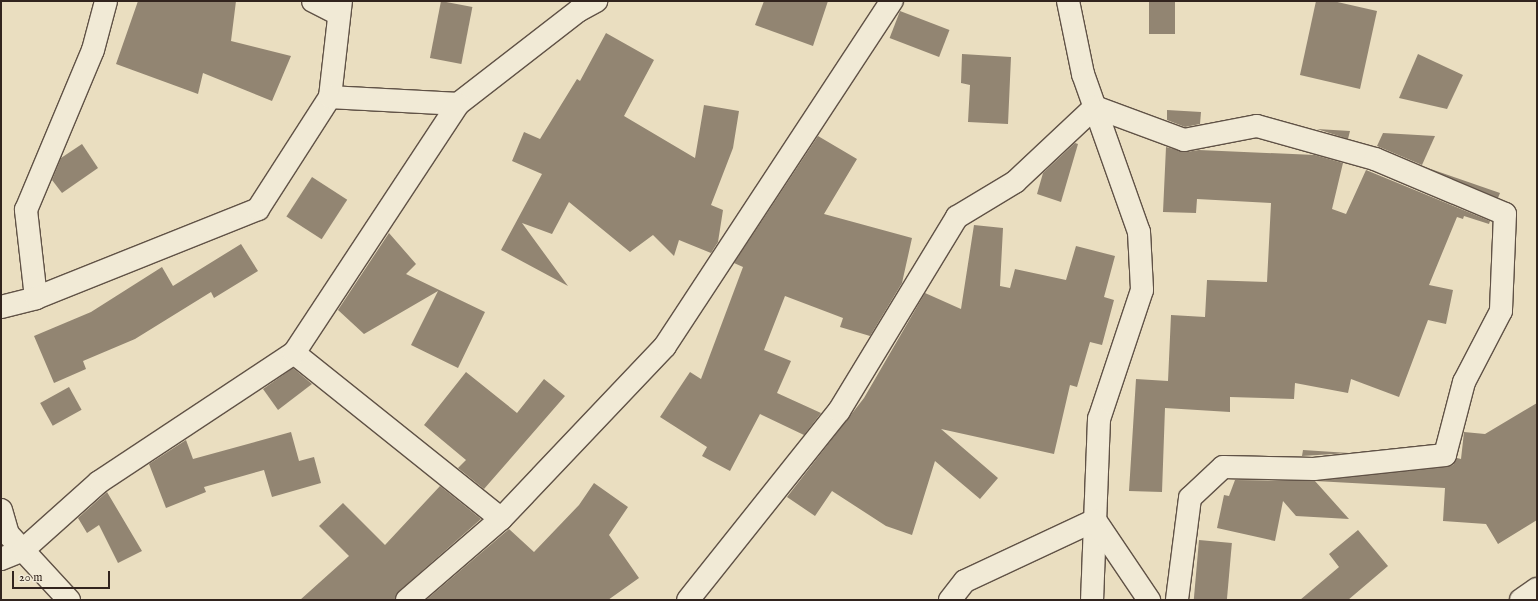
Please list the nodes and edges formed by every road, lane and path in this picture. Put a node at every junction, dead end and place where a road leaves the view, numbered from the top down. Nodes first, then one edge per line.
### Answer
1 (106, 1) edge
2 (313, 1) edge
3 (892, 1) edge
4 (1068, 1) edge
5 (584, 4) edge
6 (340, 8) edge
7 (330, 97) junction
8 (458, 104) junction
9 (1095, 107) junction
10 (36, 298) junction
11 (1, 307) edge
12 (294, 353) junction
13 (1, 510) edge
14 (500, 519) junction
15 (1095, 520) junction
16 (23, 550) junction
17 (1, 559) edge
18 (1537, 589) edge
19 (69, 600) edge
20 (407, 600) edge
21 (688, 600) edge
22 (950, 600) edge
23 (1092, 600) edge
24 (1149, 600) edge
25 (1177, 600) edge
26 (1521, 600) edge

1 - 10 street
2 - 6 street
3 - 14 street
4 - 9 street
5 - 8 street
6 - 7 street
7 - 8 street
7 - 10 street
8 - 12 street
9 - 15 street
9 - 21 street
9 - 25 street
10 - 11 street
12 - 14 street
12 - 16 street
13 - 16 street
14 - 20 street
15 - 22 street
15 - 23 street
15 - 24 street
16 - 17 street
16 - 19 street
18 - 26 street

